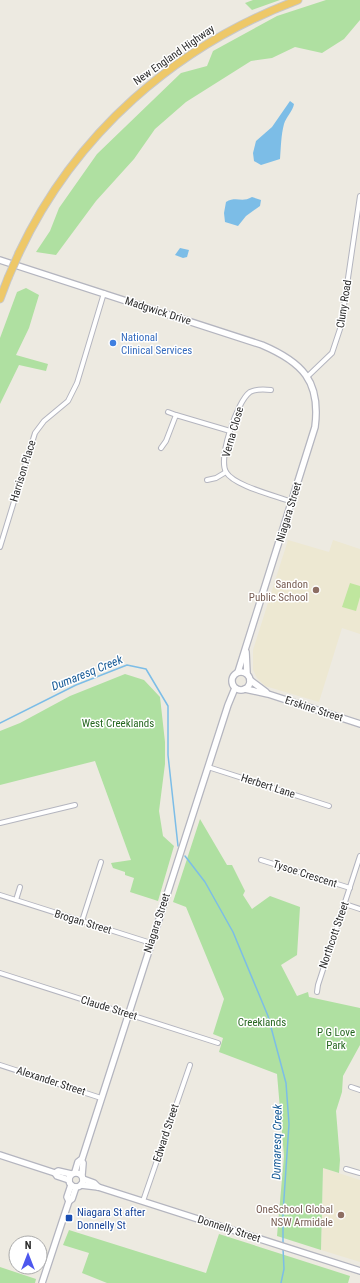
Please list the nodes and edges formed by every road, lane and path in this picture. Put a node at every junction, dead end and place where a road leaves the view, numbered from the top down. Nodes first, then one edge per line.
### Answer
1 (298, 0) edge
2 (360, 196) edge
3 (0, 260) edge
4 (104, 293) junction
5 (0, 300) edge
6 (307, 376) junction
7 (271, 390) dead end
8 (168, 412) dead end
9 (176, 416) junction
10 (230, 431) junction
11 (161, 448) dead end
12 (226, 472) junction
13 (206, 480) dead end
14 (292, 502) junction
15 (0, 547) edge
16 (246, 646) junction
17 (238, 672) junction
18 (247, 673) junction
19 (250, 680) junction
20 (235, 688) junction
21 (245, 689) junction
22 (268, 694) junction
23 (360, 724) edge
24 (208, 767) junction
25 (75, 805) dead end
26 (329, 806) dead end
27 (0, 823) edge
28 (360, 856) edge
29 (260, 860) dead end
30 (101, 862) dead end
31 (20, 887) dead end
32 (350, 888) junction
33 (0, 895) edge
34 (16, 900) junction
35 (345, 904) junction
36 (360, 909) edge
37 (82, 921) junction
38 (151, 943) junction
39 (0, 973) edge
40 (317, 992) dead end
41 (128, 1014) junction
42 (218, 1043) dead end
43 (0, 1065) edge
44 (190, 1065) dead end
45 (351, 1087) dead end
46 (360, 1090) edge
47 (101, 1098) junction
48 (0, 1155) edge
49 (81, 1160) junction
50 (346, 1169) dead end
51 (54, 1173) junction
52 (73, 1173) junction
53 (360, 1173) edge
54 (83, 1177) junction
55 (74, 1184) junction
56 (98, 1187) junction
57 (143, 1201) junction
58 (360, 1271) edge
59 (42, 1283) edge

1 - 5 highway, New England Highway, bridge
2 - 6 street, Cluny Road
3 - 4 street, Madgwick Drive
4 - 6 street, Madgwick Drive
4 - 15 street, Harrison Place
6 - 14 street, Niagara Street
7 - 10 street, Verna Close
8 - 9 street
9 - 10 street
9 - 11 street
10 - 12 street, Verna Close
12 - 13 street, Verna Close
12 - 14 street, Verna Close
14 - 16 street, Niagara Street
16 - 17 street, Niagara Street
16 - 18 street, Niagara Street
17 - 18 street
17 - 20 street
18 - 19 street
19 - 21 street
19 - 22 street, Erskine Street
20 - 21 street
20 - 24 street, Niagara Street
21 - 22 street, Erskine Street
22 - 23 street, Erskine Street
24 - 26 street, Herbert Lane
24 - 38 street, Niagara Street
25 - 27 street
28 - 32 street, Northcott Street
29 - 32 street, Tysoe Crescent
30 - 37 street
31 - 34 street
32 - 35 street, Northcott Street
33 - 34 street, Brogan Street
34 - 37 street, Brogan Street
35 - 36 street
35 - 40 street, Northcott Street
37 - 38 street, Brogan Street
38 - 41 street, Niagara Street
39 - 41 street, Claude Street
41 - 42 street, Claude Street
41 - 47 street, Niagara Street
43 - 47 street, Alexander Street
44 - 57 street, Edward Street
45 - 46 street
47 - 49 street, Niagara Street
48 - 51 street
49 - 52 street, Niagara Street
49 - 54 street, Niagara Street
50 - 53 street
51 - 52 street, Donnelly Street
51 - 55 street, Donnelly Street
52 - 54 street, Donnelly Street
52 - 55 street, Niagara Street
54 - 55 street
54 - 56 street, Donnelly Street
55 - 56 street, Donnelly Street
55 - 59 street
56 - 57 street, Donnelly Street
57 - 58 street, Donnelly Street

